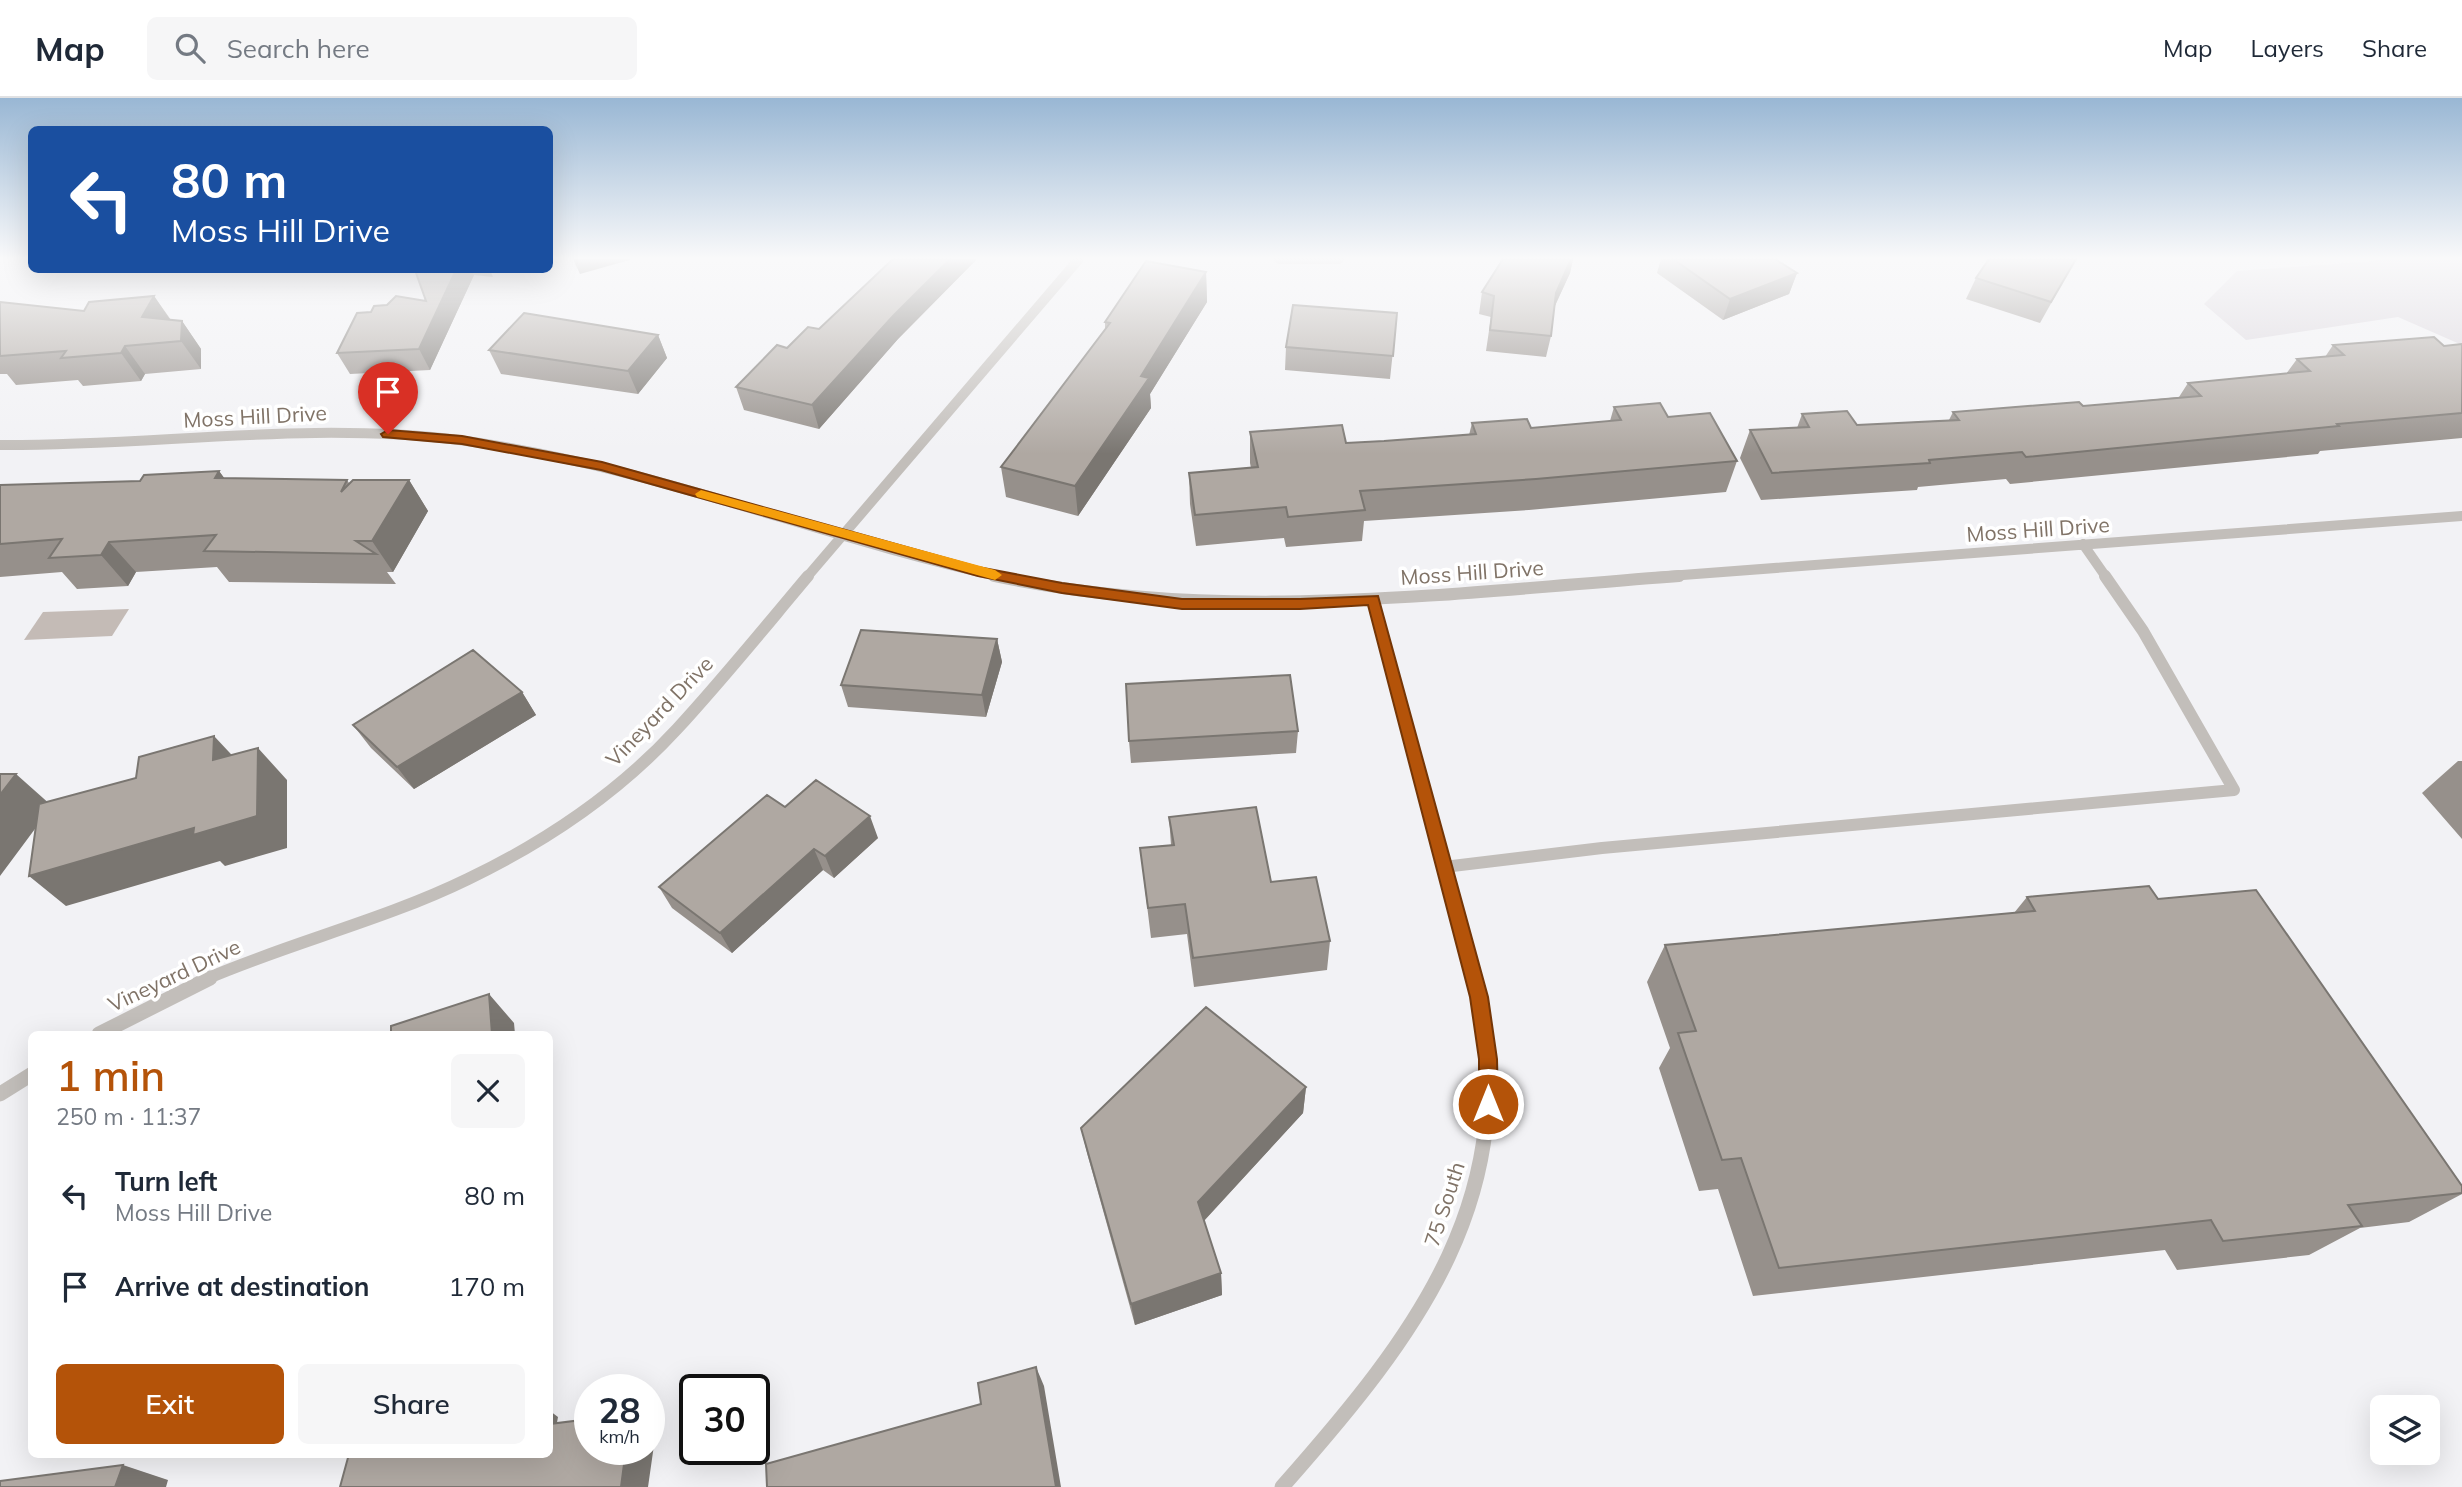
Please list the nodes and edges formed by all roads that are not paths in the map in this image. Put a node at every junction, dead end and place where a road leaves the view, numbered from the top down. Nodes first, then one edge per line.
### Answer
1 (1023, 324) edge
2 (0, 445) edge
3 (2462, 516) edge
4 (842, 535) junction
5 (2083, 544) junction
6 (1373, 599) junction
7 (1444, 867) junction
8 (105, 1031) edge
9 (28, 1076) edge
10 (0, 1094) edge
11 (1282, 1487) edge

1 - 4 street, Vineyard Drive
2 - 4 street, Moss Hill Drive
3 - 5 street, Moss Hill Drive
4 - 6 street, Moss Hill Drive
4 - 8 street, Vineyard Drive
5 - 6 street, Moss Hill Drive
5 - 7 street
6 - 7 street, 75 South
7 - 11 street, 75 South
9 - 10 street

